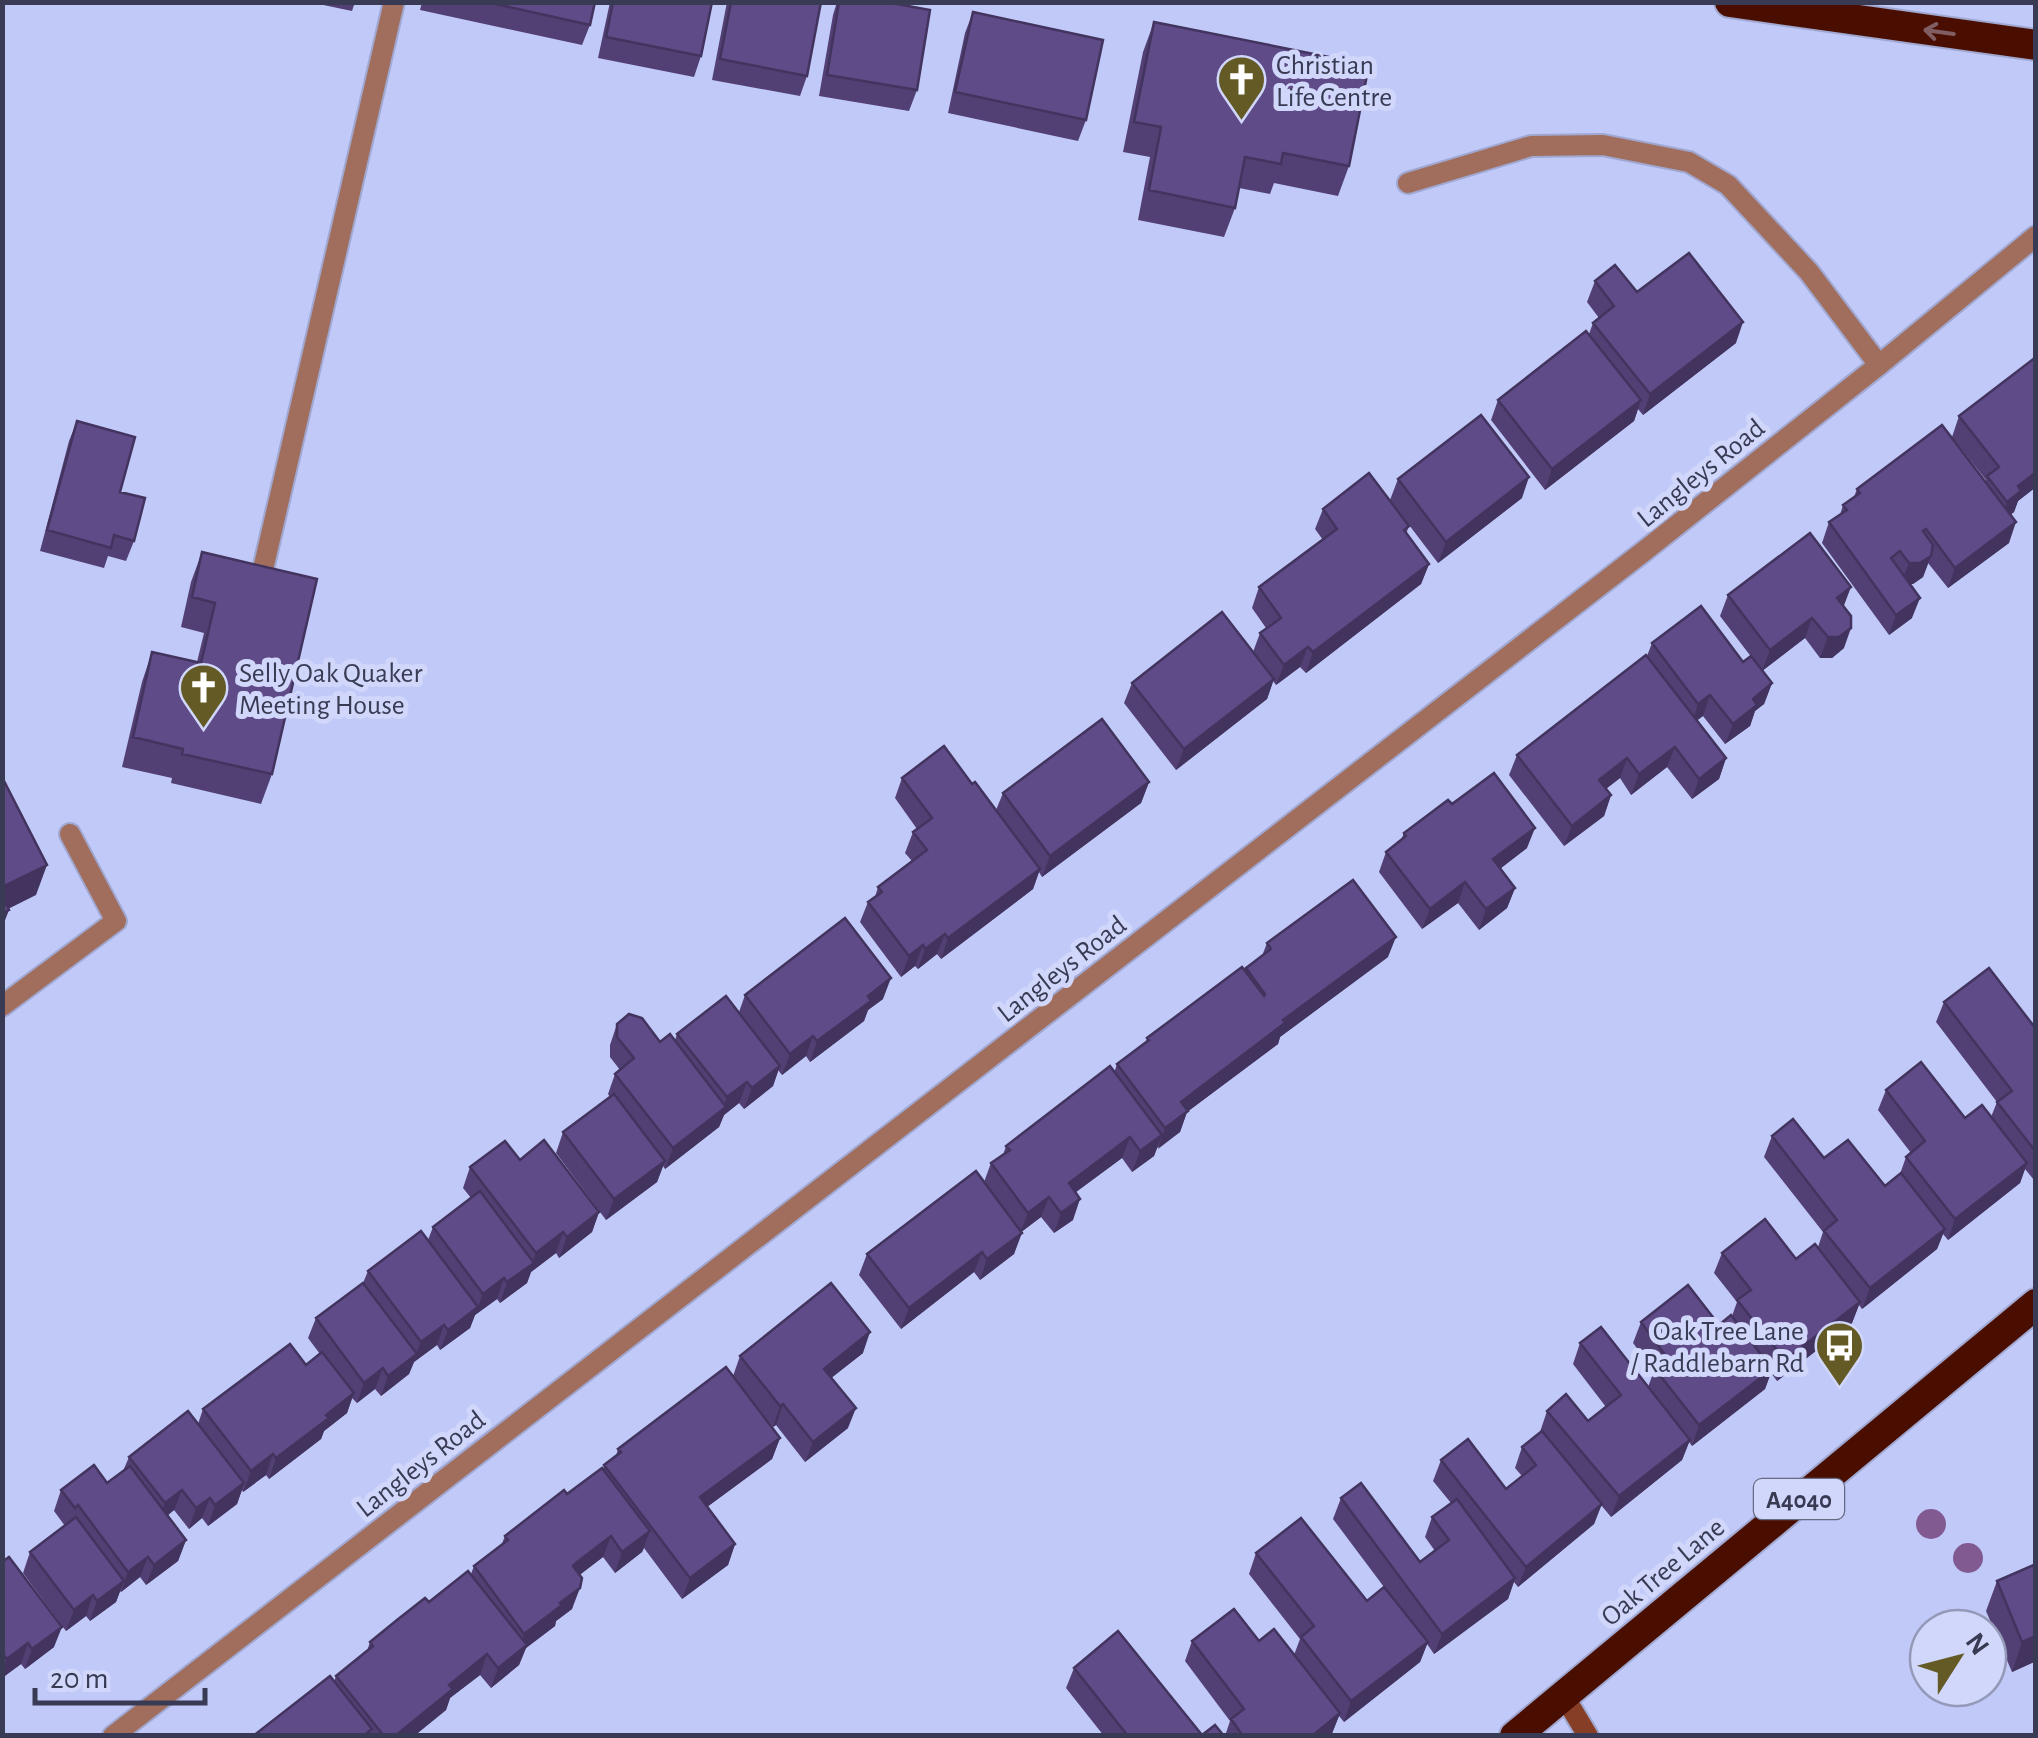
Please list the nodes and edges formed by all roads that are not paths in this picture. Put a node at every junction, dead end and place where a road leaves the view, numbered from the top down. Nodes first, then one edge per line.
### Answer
1 (394, 2) edge
2 (1730, 2) edge
3 (2036, 45) edge
4 (1408, 183) dead end
5 (2035, 239) edge
6 (1879, 365) junction
7 (264, 565) edge
8 (70, 834) dead end
9 (2, 1006) edge
10 (2036, 1304) edge
11 (1564, 1696) junction
12 (113, 1736) edge
13 (1515, 1736) edge
14 (1588, 1736) edge

1 - 7 street
3 -> 2 highway
4 - 6 street
5 - 6 street, Langleys Road
6 - 12 street, Langleys Road
8 - 9 street
10 - 11 highway, Oak Tree Lane / A4040
11 - 13 highway, Oak Tree Lane / A4040
11 - 14 street

